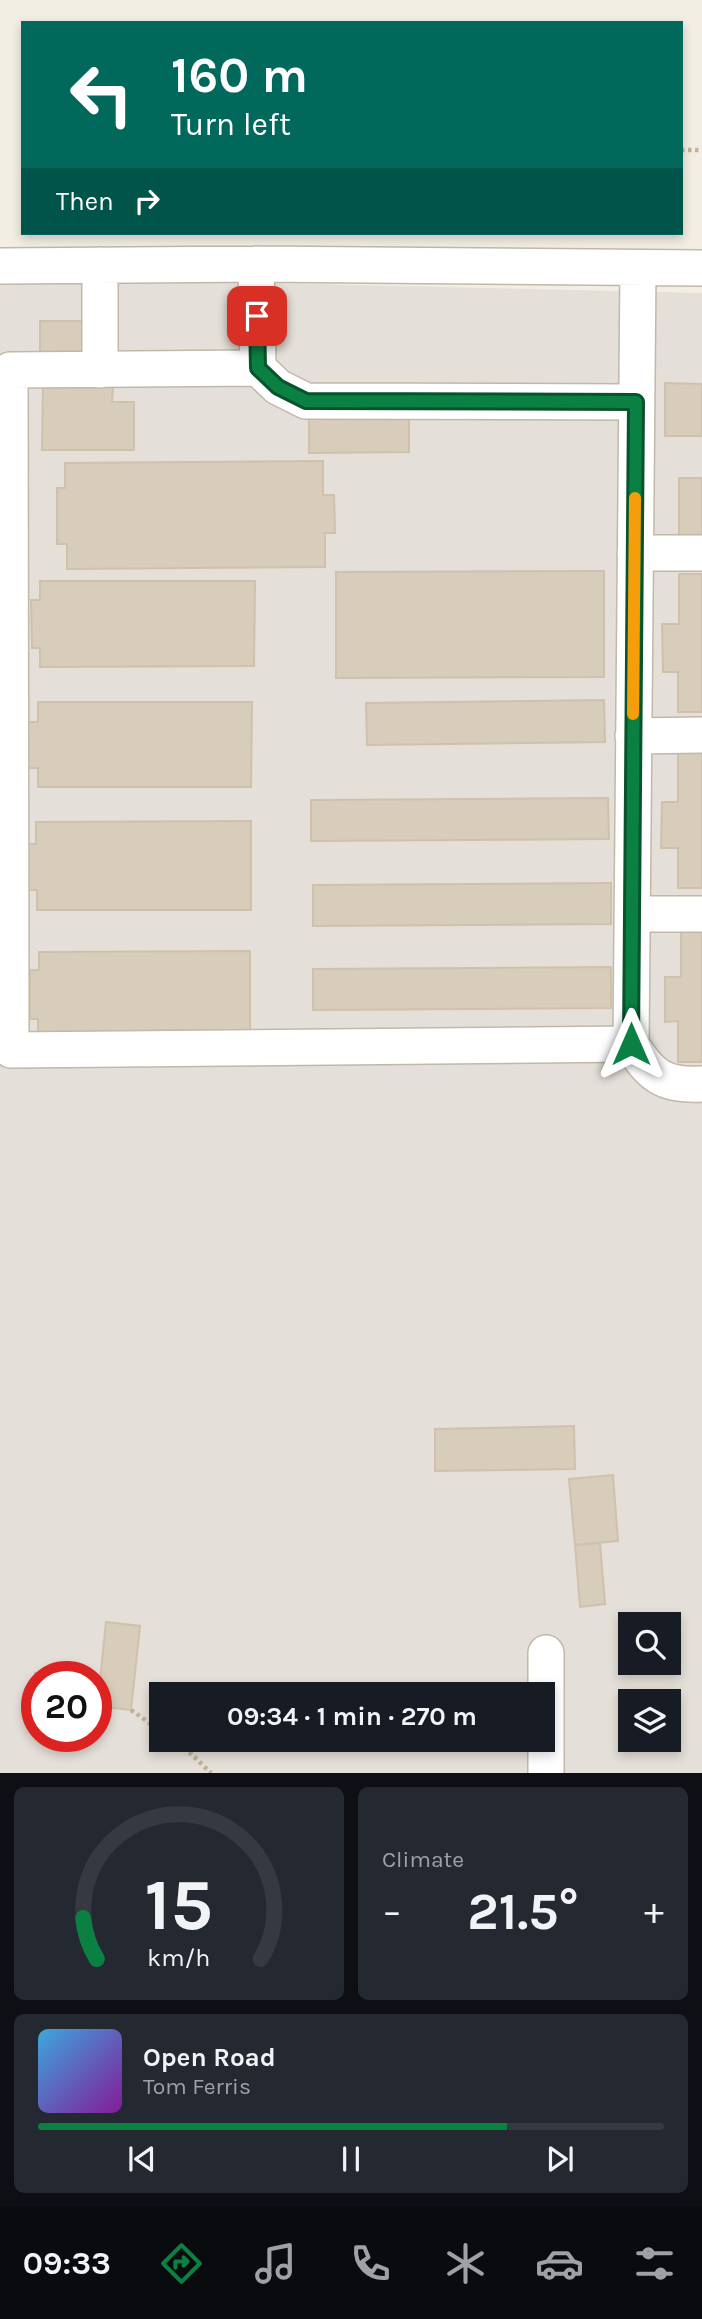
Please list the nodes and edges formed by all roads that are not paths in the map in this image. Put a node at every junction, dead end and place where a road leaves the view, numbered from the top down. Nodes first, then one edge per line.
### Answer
1 (256, 264) junction
2 (100, 265) junction
3 (0, 266) edge
4 (638, 268) junction
5 (702, 268) edge
6 (258, 368) junction
7 (100, 370) junction
8 (636, 402) junction
9 (702, 553) edge
10 (635, 554) junction
11 (702, 735) edge
12 (633, 736) junction
13 (632, 914) junction
14 (702, 914) edge
15 (631, 1044) junction
16 (702, 1084) edge
17 (546, 1653) dead end
18 (546, 1773) edge

1 - 2 lane
1 - 4 lane
1 - 6 lane
2 - 3 lane
2 - 7 lane
4 - 5 lane
4 - 8 lane
6 - 7 lane
6 - 8 lane
7 - 15 lane
8 - 10 lane
9 - 10 lane
10 - 12 lane
11 - 12 lane
12 - 13 lane
13 - 14 lane
13 - 15 lane
15 - 16 lane
17 - 18 lane

